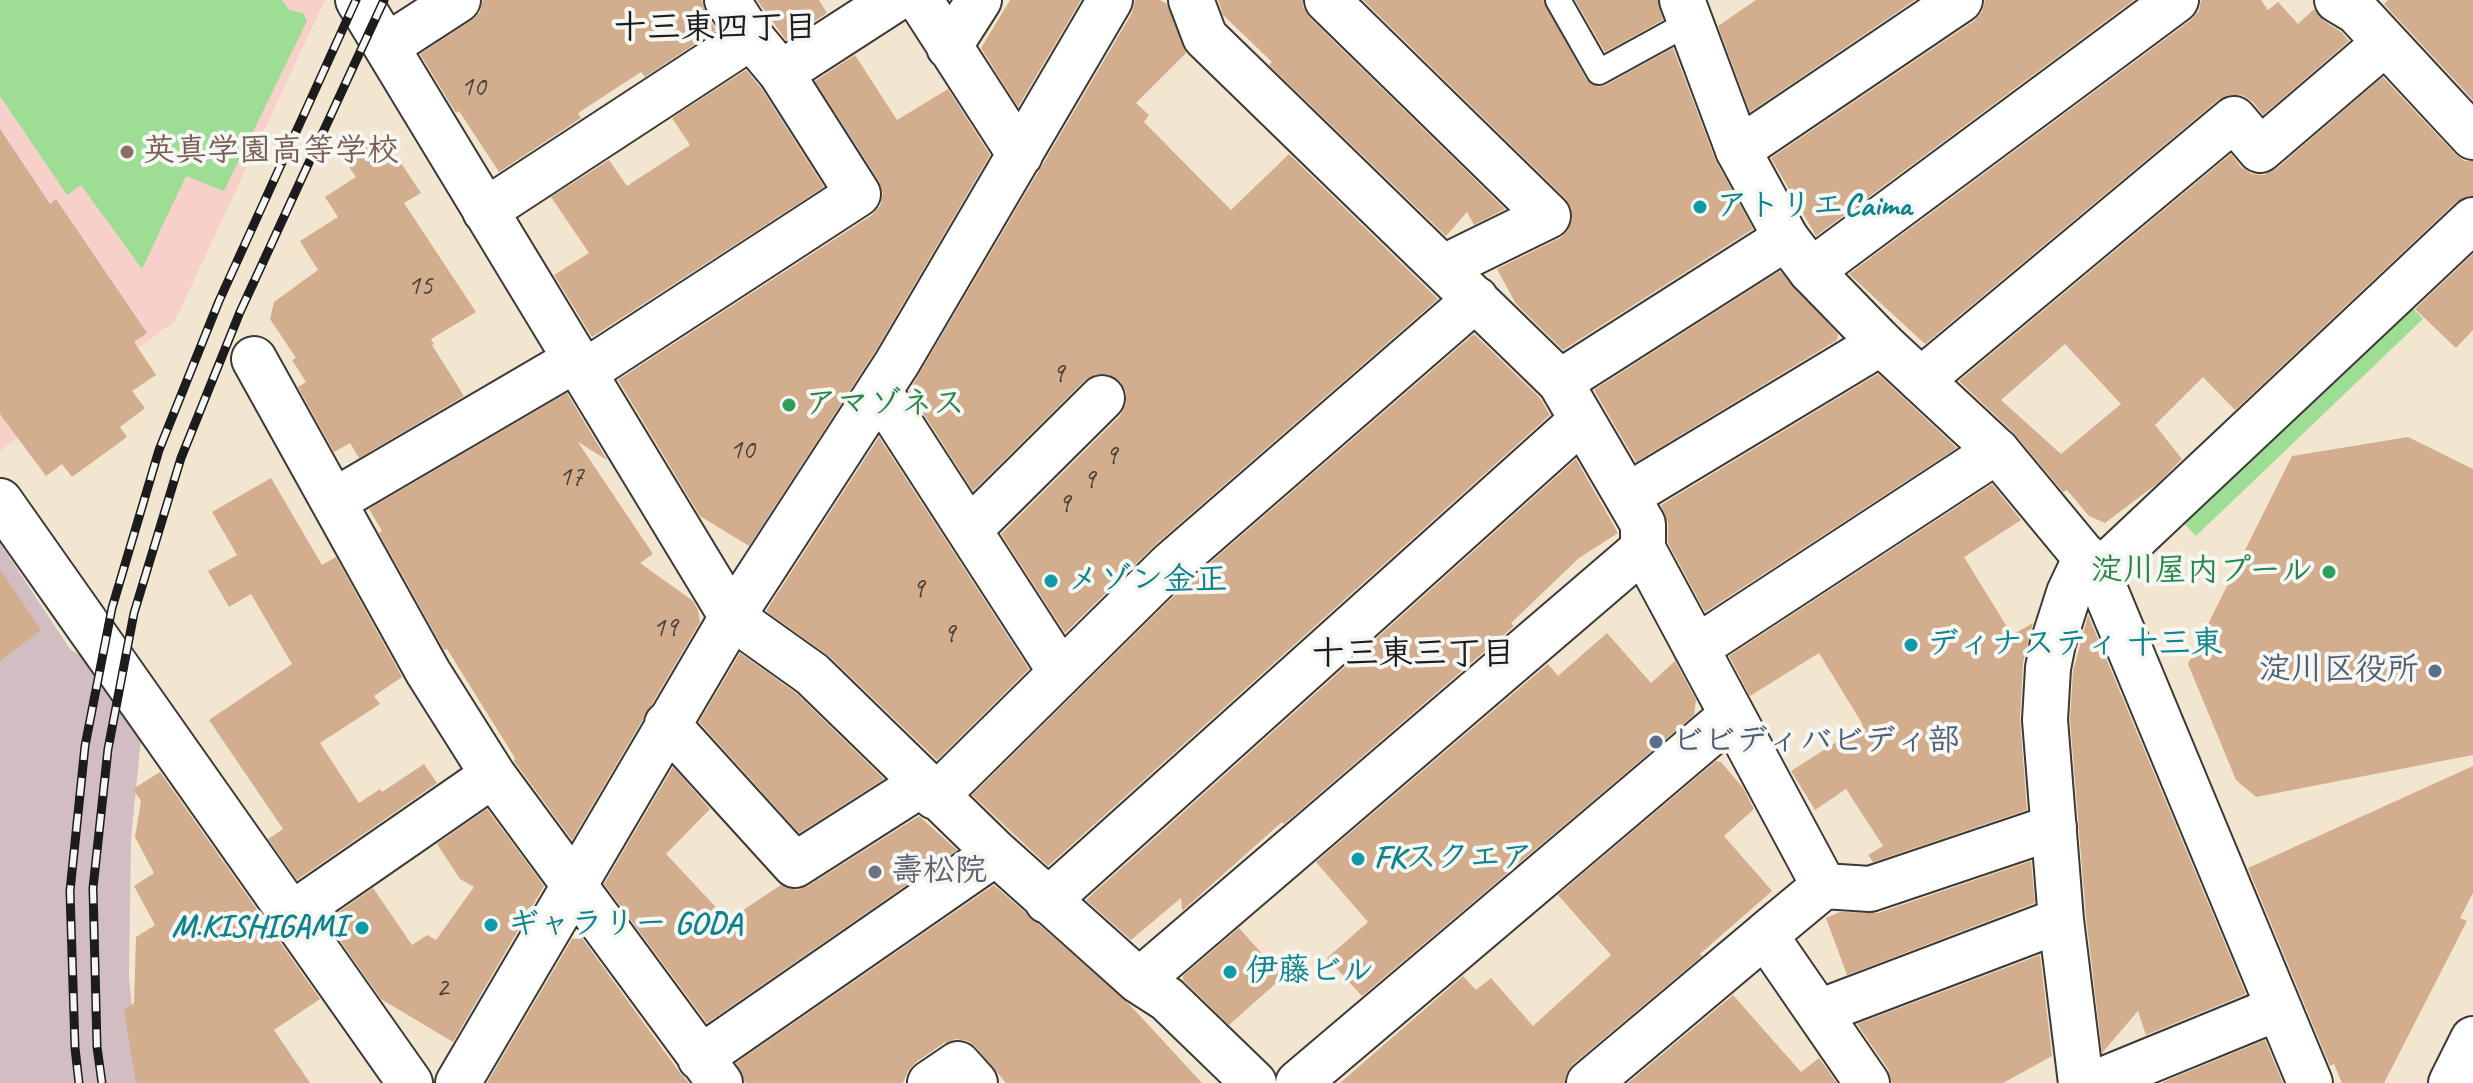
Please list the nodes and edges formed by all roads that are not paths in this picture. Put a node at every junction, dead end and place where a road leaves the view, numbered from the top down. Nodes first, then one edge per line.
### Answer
1 (358, 0) edge
2 (458, 0) edge
3 (727, 0) edge
4 (894, 0) edge
5 (920, 0) edge
6 (979, 0) edge
7 (1110, 0) edge
8 (1191, 0) edge
9 (1327, 0) edge
10 (1558, 0) edge
11 (1960, 0) edge
12 (2176, 0) edge
13 (1687, 11) edge
14 (2362, 14) edge
15 (751, 37) junction
16 (387, 46) junction
17 (949, 47) junction
18 (781, 73) junction
19 (2473, 137) edge
20 (1738, 150) junction
21 (1020, 155) junction
22 (485, 211) junction
23 (2473, 220) edge
24 (1798, 254) junction
25 (1444, 267) junction
26 (1476, 299) junction
27 (1881, 343) junction
28 (254, 359) dead end
29 (579, 367) junction
30 (1921, 380) junction
31 (1560, 382) junction
32 (879, 391) junction
33 (1102, 398) dead end
34 (1582, 420) junction
35 (1997, 451) junction
36 (1627, 496) junction
37 (0, 501) edge
38 (334, 501) junction
39 (969, 530) junction
40 (1643, 549) junction
41 (2092, 565) junction
42 (732, 617) junction
43 (1696, 648) junction
44 (1060, 671) junction
45 (1732, 715) junction
46 (667, 724) junction
47 (493, 775) junction
48 (928, 790) junction
49 (2054, 827) junction
50 (996, 853) junction
51 (1824, 886) junction
52 (574, 888) junction
53 (1047, 901) junction
54 (292, 914) junction
55 (2061, 920) junction
56 (1765, 935) junction
57 (1139, 981) junction
58 (2278, 1008) junction
59 (1819, 1012) junction
60 (2473, 1039) edge
61 (710, 1070) edge
62 (2455, 1081) edge
63 (410, 1083) edge
64 (458, 1083) edge
65 (930, 1083) edge
66 (975, 1083) edge
67 (1254, 1083) edge
68 (1298, 1083) edge
69 (1589, 1083) edge
70 (1867, 1083) edge
71 (2081, 1083) edge
72 (2095, 1083) edge
73 (2310, 1083) edge

1 - 16 street
2 - 16 street
3 - 15 street
4 - 18 street
5 - 17 street
6 - 17 street
7 - 21 street
8 - 25 street
9 - 25 street
10 - 13 lane
11 - 20 street
12 - 24 street
13 - 20 street
14 - 19 street
14 - 30 street
15 - 18 street
15 - 22 street
16 - 22 street
17 - 21 street
18 - 29 street
20 - 24 street
21 - 32 street
22 - 29 street
23 - 41 street
24 - 27 street
24 - 31 street
25 - 26 street
26 - 31 street
26 - 44 street
27 - 30 street
27 - 36 street
28 - 38 street
29 - 38 street
29 - 42 street
30 - 35 street
31 - 34 street
32 - 39 street
32 - 42 street
33 - 39 street
34 - 36 street
34 - 53 street
35 - 41 street
35 - 43 street
36 - 40 street
37 - 54 street
38 - 47 street
39 - 44 street
40 - 43 street
40 - 57 street
41 - 49 street
41 - 58 street
42 - 46 street
42 - 48 street
43 - 45 street
44 - 48 street
45 - 51 street
45 - 68 street
46 - 48 street
46 - 52 street
47 - 52 street
47 - 54 street
48 - 50 street
49 - 51 street
49 - 55 street
50 - 53 street
50 - 61 street
51 - 56 street
52 - 61 street
52 - 64 street
53 - 57 street
54 - 63 street
55 - 59 street
55 - 71 street
56 - 59 street
56 - 69 street
57 - 67 street
58 - 72 street
58 - 73 street
59 - 70 street
60 - 62 street
65 - 66 street

